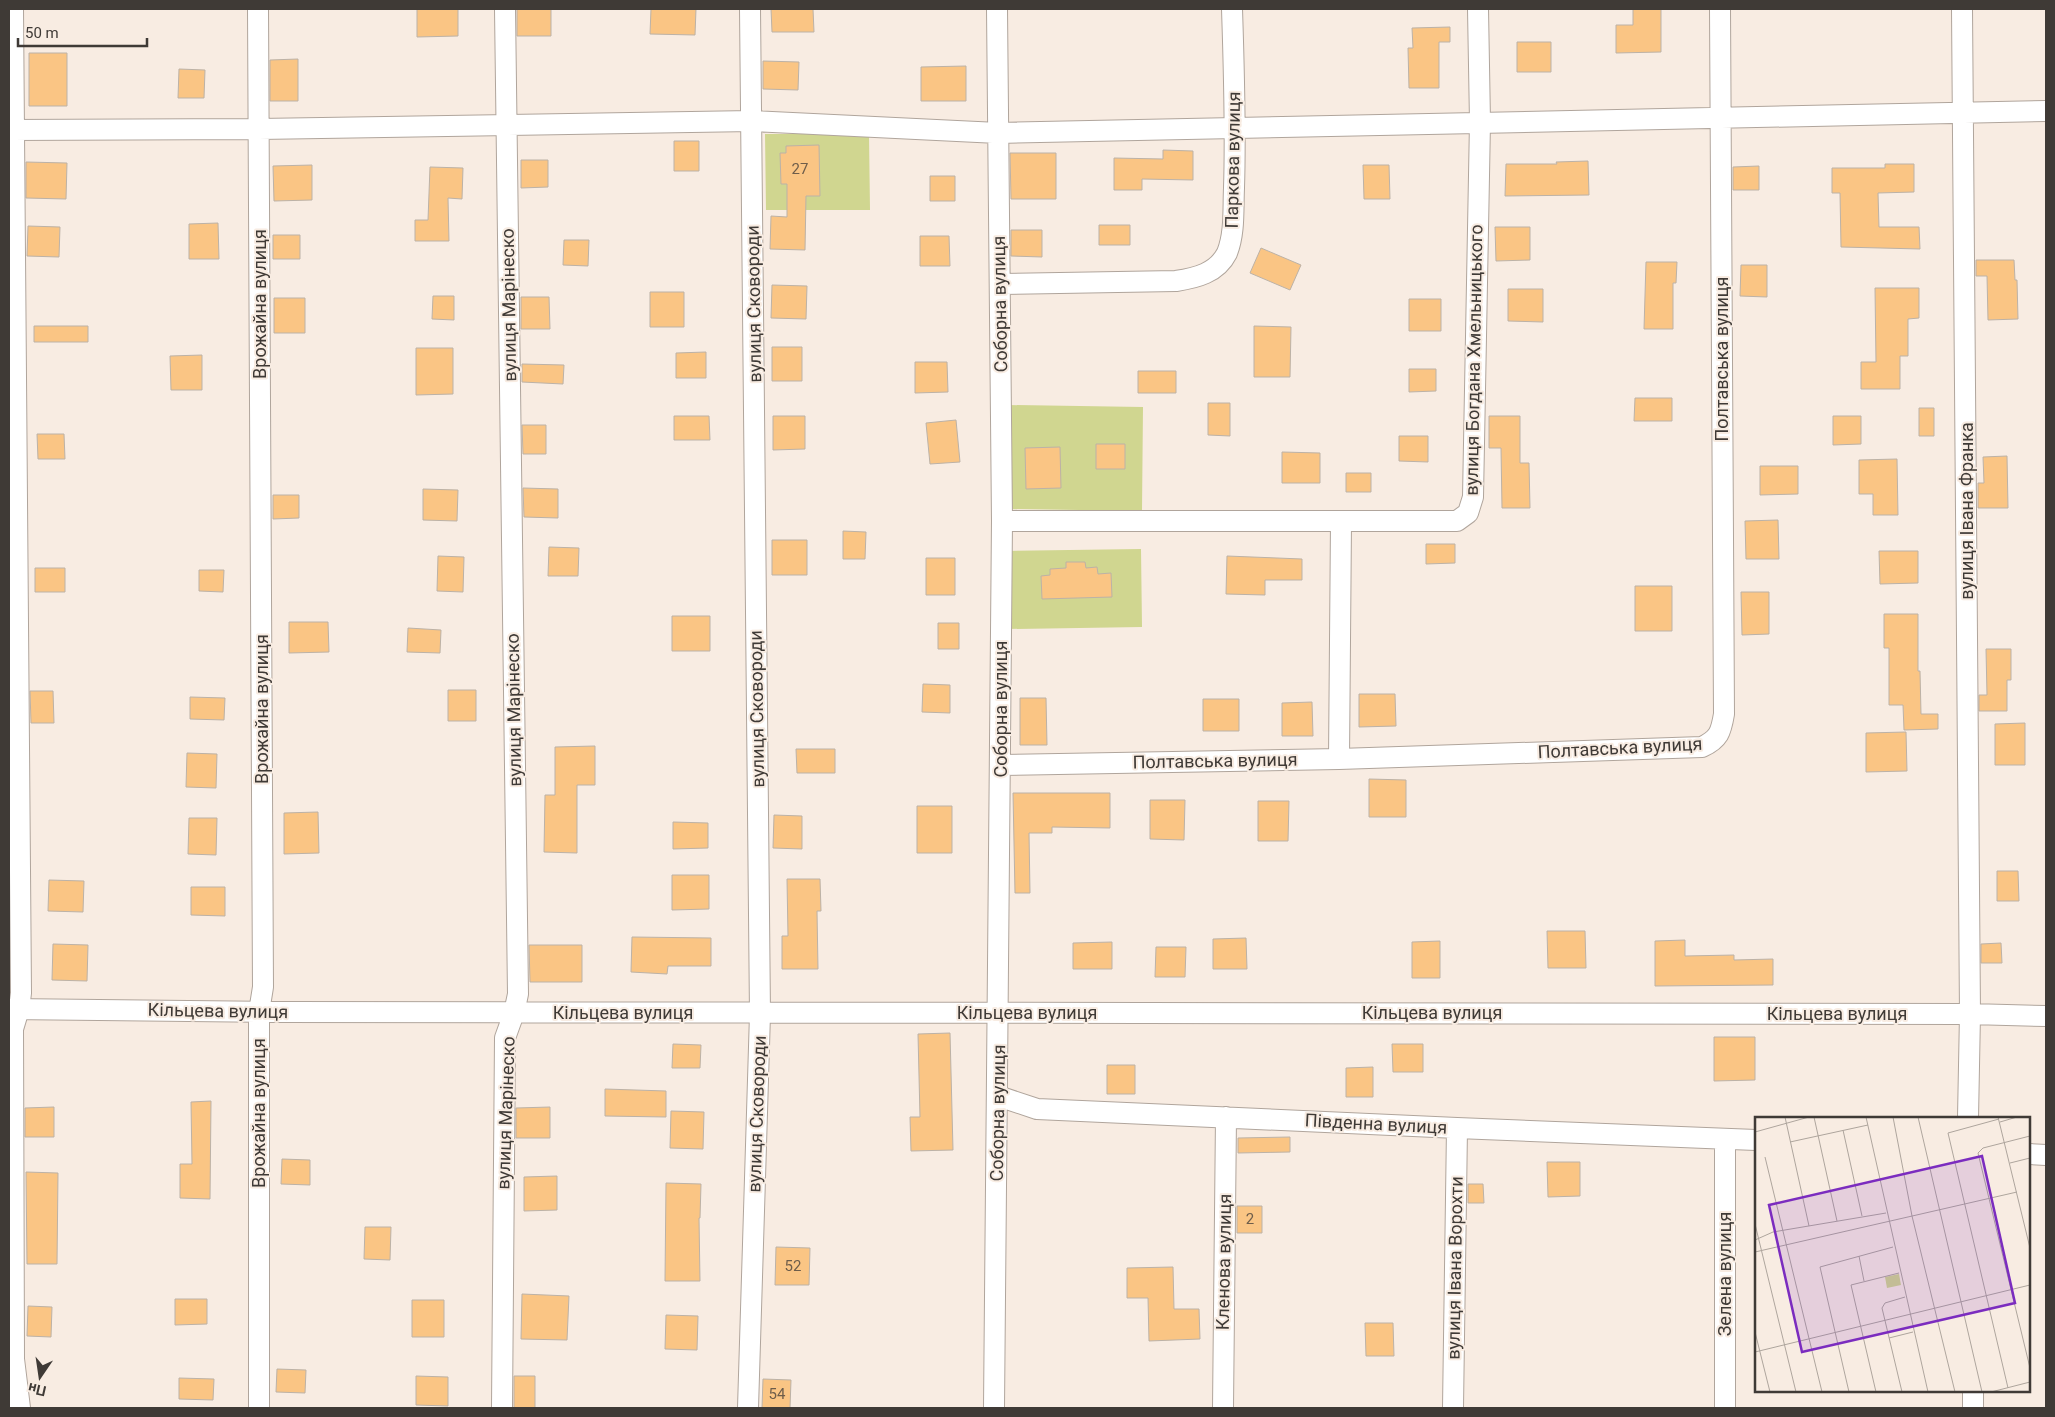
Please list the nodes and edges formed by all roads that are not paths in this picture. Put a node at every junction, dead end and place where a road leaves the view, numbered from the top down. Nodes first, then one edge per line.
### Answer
1 (13, 9) edge
2 (258, 9) edge
3 (505, 9) edge
4 (750, 9) edge
5 (997, 9) edge
6 (1232, 9) edge
7 (1478, 9) edge
8 (1720, 9) edge
9 (1962, 9) edge
10 (2046, 111) edge
11 (1964, 113) junction
12 (1722, 118) junction
13 (752, 121) junction
14 (1480, 122) junction
15 (506, 124) junction
16 (1236, 128) junction
17 (259, 129) junction
18 (12, 130) edge
19 (998, 133) junction
20 (1000, 284) junction
21 (1002, 521) junction
22 (1341, 522) junction
23 (1339, 759) junction
24 (1000, 765) junction
25 (14, 1009) edge
26 (259, 1012) junction
27 (999, 1012) junction
28 (514, 1013) junction
29 (760, 1014) junction
30 (1970, 1014) junction
31 (2046, 1016) edge
32 (998, 1096) junction
33 (1226, 1117) junction
34 (1968, 1117) edge
35 (1457, 1128) junction
36 (1726, 1139) junction
37 (1755, 1140) edge
38 (2030, 1154) edge
39 (2046, 1155) edge
40 (1973, 1392) edge
41 (20, 1408) edge
42 (258, 1408) edge
43 (502, 1408) edge
44 (748, 1408) edge
45 (994, 1408) edge
46 (1223, 1408) edge
47 (1453, 1408) edge
48 (1725, 1408) edge
49 (1973, 1408) edge

1 - 18 street
2 - 17 street, Врожайна вулиця
3 - 15 street, вулиця Марінеско
4 - 13 street, вулиця Сковороди
5 - 19 street, Соборна вулиця
6 - 16 street, Паркова вулиця
7 - 14 street, вулиця Богдана Хмельницького
8 - 12 street, Полтавська вулиця
9 - 11 street, вулиця Івана Франка
10 - 11 street
11 - 12 street
11 - 30 street, вулиця Івана Франка
12 - 14 street
12 - 23 street, Полтавська вулиця
13 - 15 street
13 - 19 street
13 - 29 street, вулиця Сковороди
14 - 16 street
14 - 22 street, вулиця Богдана Хмельницького
15 - 17 street
15 - 28 street, вулиця Марінеско
16 - 19 street
16 - 20 street, Паркова вулиця
17 - 18 street
17 - 26 street, Врожайна вулиця
18 - 25 street
19 - 20 street, Соборна вулиця
20 - 21 street, Соборна вулиця
21 - 22 street, вулиця Богдана Хмельницького
21 - 24 street, Соборна вулиця
22 - 23 street
23 - 24 street, Полтавська вулиця
24 - 27 street, Соборна вулиця
25 - 26 street, Кільцева вулиця
25 - 41 street
26 - 28 street, Кільцева вулиця
26 - 42 street, Врожайна вулиця
27 - 29 street, Кільцева вулиця
27 - 30 street, Кільцева вулиця
27 - 32 street, Соборна вулиця
28 - 29 street, Кільцева вулиця
28 - 43 street, вулиця Марінеско
29 - 44 street, вулиця Сковороди
30 - 31 street, Кільцева вулиця
30 - 34 street, вулиця Івана Франка
32 - 33 street, Південна вулиця
32 - 45 street, Соборна вулиця
33 - 35 street, Південна вулиця
33 - 46 street, Кленова вулиця
35 - 36 street, Південна вулиця
35 - 47 street, вулиця Івана Ворохти
36 - 37 street, Південна вулиця
36 - 48 street, Зелена вулиця
38 - 39 street
40 - 49 street

